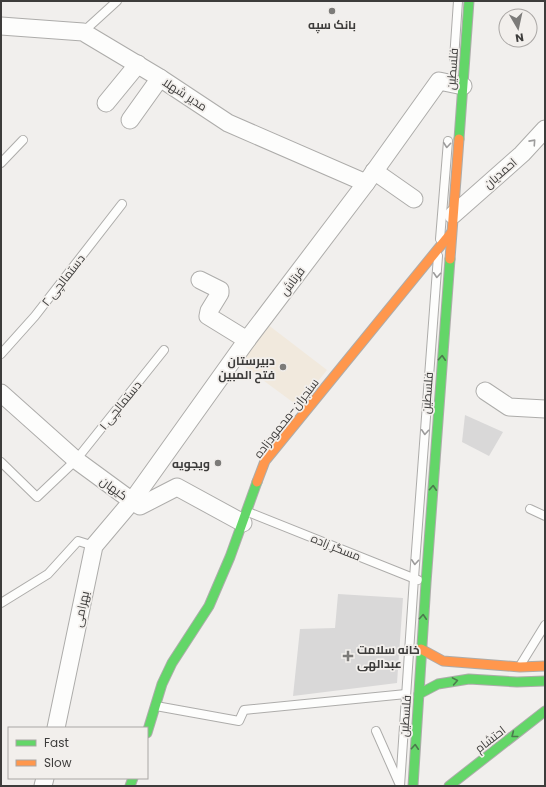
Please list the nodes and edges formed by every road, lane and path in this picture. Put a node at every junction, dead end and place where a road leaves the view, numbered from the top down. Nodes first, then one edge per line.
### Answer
1 (117, 1) edge
2 (458, 1) edge
3 (469, 1) edge
4 (1, 26) edge
5 (83, 32) junction
6 (138, 64) junction
7 (160, 78) junction
8 (455, 81) junction
9 (106, 103) dead end
10 (130, 120) dead end
11 (545, 129) edge
12 (448, 131) dead end
13 (23, 140) dead end
14 (1, 163) edge
15 (370, 177) junction
16 (414, 198) dead end
17 (122, 204) dead end
18 (453, 215) junction
19 (451, 233) junction
20 (439, 248) junction
21 (200, 280) dead end
22 (247, 340) junction
23 (164, 350) dead end
24 (1, 354) edge
25 (485, 391) dead end
26 (1, 393) edge
27 (545, 409) edge
28 (76, 460) junction
29 (1, 462) edge
30 (132, 501) junction
31 (530, 509) dead end
32 (545, 516) edge
33 (245, 517) junction
34 (94, 546) junction
35 (414, 578) junction
36 (426, 583) junction
37 (1, 603) edge
38 (545, 625) edge
39 (421, 649) junction
40 (520, 666) junction
41 (545, 666) edge
42 (545, 681) edge
43 (406, 694) junction
44 (419, 694) junction
45 (155, 706) junction
46 (545, 711) edge
47 (56, 727) edge
48 (148, 730) edge
49 (376, 731) dead end
50 (401, 786) edge
51 (413, 786) edge
52 (449, 786) edge

1 - 5 lane
2 - 8 lane
3 - 8 main road, فلسطین
4 - 5 street, مدیر شهلا
5 - 6 street, مدیر شهلا
6 - 7 street, مدیر شهلا
6 - 9 street
7 - 10 street
7 - 15 street, مدیر شهلا
8 - 15 street, فرتاش
8 - 18 main road, فلسطین
18 -> 11 street, احمدیان
12 -> 20 lane
13 - 14 lane
15 - 16 street, مدیر شهلا
15 - 22 street, فرتاش
17 - 24 lane, دستمالچی ۲
18 - 19 main road, فلسطین
19 - 20 main road, سنجران-محمودزاده
36 -> 19 main road, فلسطین
20 - 33 main road, سنجران-محمودزاده
20 -> 35 lane
21 - 22 street
22 - 30 street, فرتاش
23 - 28 lane, دستمالچی ۱
25 - 27 street
26 - 28 street, کیهان
28 - 29 lane, دستمالچی ۱
28 - 30 street, کیهان
30 - 33 street, کیهان
30 - 34 street, بهرامی
31 - 32 lane
33 - 35 lane, مسگر زاده
33 - 45 main road, سنجران-محمودزاده
34 - 37 lane
34 - 47 street, بهرامی
35 - 36 lane, مسگر زاده
35 - 43 lane
39 -> 36 main road, فلسطین
38 - 40 lane
39 - 40 main road
39 - 44 main road, فلسطین
40 - 41 main road
44 -> 42 main road
43 - 45 lane
43 - 50 lane
51 -> 44 main road, فلسطین
45 - 48 main road, سنجران-محمودزاده
46 -> 52 main road, احتشام
49 - 50 lane

